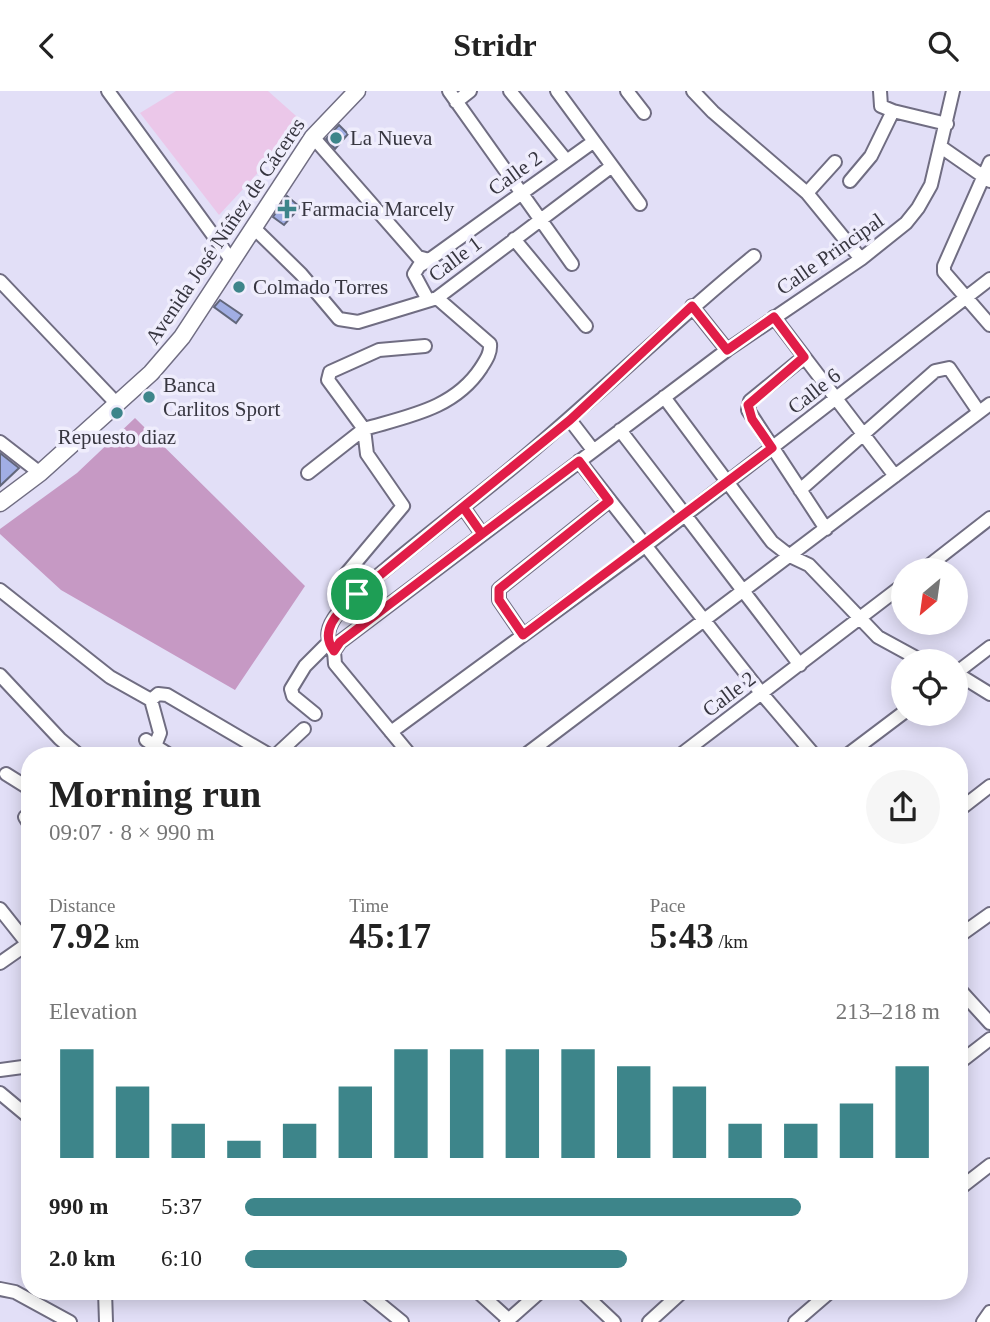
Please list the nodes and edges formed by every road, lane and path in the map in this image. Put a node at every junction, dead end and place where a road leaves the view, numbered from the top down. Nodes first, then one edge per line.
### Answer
1 (108, 91) edge
2 (357, 91) edge
3 (470, 91) edge
4 (510, 91) edge
5 (557, 91) edge
6 (627, 91) edge
7 (693, 91) edge
8 (880, 91) edge
9 (953, 91) edge
10 (452, 96) edge
11 (893, 111) junction
12 (644, 113) dead end
13 (947, 124) junction
14 (313, 137) junction
15 (593, 142) junction
16 (941, 147) junction
17 (566, 160) junction
18 (835, 162) dead end
19 (990, 162) edge
20 (612, 166) junction
21 (987, 179) edge
22 (850, 181) dead end
23 (521, 193) junction
24 (807, 193) junction
25 (640, 204) dead end
26 (540, 220) junction
27 (253, 227) junction
28 (514, 239) junction
29 (754, 256) dead end
30 (861, 259) junction
31 (429, 260) junction
32 (232, 261) junction
33 (572, 264) dead end
34 (990, 279) edge
35 (0, 281) edge
36 (967, 297) junction
37 (432, 299) junction
38 (692, 306) junction
39 (774, 317) junction
40 (990, 325) edge
41 (586, 326) dead end
42 (425, 346) dead end
43 (727, 350) junction
44 (804, 357) junction
45 (664, 397) junction
46 (836, 398) junction
47 (118, 405) junction
48 (985, 408) edge
49 (570, 420) junction
50 (364, 429) junction
51 (620, 431) junction
52 (864, 435) junction
53 (0, 442) edge
54 (772, 448) junction
55 (593, 450) junction
56 (579, 461) junction
57 (40, 473) junction
58 (308, 473) dead end
59 (895, 476) junction
60 (726, 483) junction
61 (800, 489) junction
62 (609, 501) junction
63 (0, 503) edge
64 (463, 507) junction
65 (685, 515) junction
66 (990, 518) edge
67 (826, 529) junction
68 (482, 534) junction
69 (645, 546) junction
70 (790, 556) junction
71 (939, 558) edge
72 (0, 590) edge
73 (743, 591) junction
74 (357, 594) junction
75 (891, 594) edge
76 (861, 618) junction
77 (705, 622) junction
78 (523, 635) junction
79 (331, 647) junction
80 (990, 647) edge
81 (900, 649) edge
82 (968, 664) edge
83 (800, 665) junction
84 (0, 675) edge
85 (968, 680) edge
86 (762, 694) junction
87 (990, 694) edge
88 (151, 700) junction
89 (315, 713) dead end
90 (891, 722) edge
91 (304, 729) dead end
92 (391, 732) junction
93 (69, 747) edge
94 (157, 747) edge
95 (257, 747) edge
96 (283, 747) edge
97 (401, 747) edge
98 (536, 747) edge
99 (691, 747) edge
100 (807, 747) edge
101 (858, 747) edge
102 (6, 774) dead end
103 (21, 783) edge
104 (990, 786) edge
105 (968, 803) edge
106 (0, 909) edge
107 (990, 914) edge
108 (968, 930) edge
109 (21, 934) edge
110 (21, 948) edge
111 (0, 963) edge
112 (968, 999) edge
113 (990, 1023) edge
114 (990, 1039) edge
115 (968, 1056) edge
116 (21, 1067) edge
117 (0, 1070) edge
118 (0, 1093) edge
119 (21, 1110) edge
120 (990, 1165) edge
121 (968, 1182) edge
122 (0, 1289) edge
123 (21, 1294) edge
124 (31, 1300) edge
125 (105, 1300) edge
126 (375, 1300) edge
127 (486, 1300) edge
128 (531, 1300) edge
129 (590, 1300) edge
130 (673, 1300) edge
131 (821, 1300) edge
132 (990, 1312) edge
133 (507, 1321) edge
134 (70, 1322) edge
135 (106, 1322) edge
136 (402, 1322) edge
137 (614, 1322) edge
138 (649, 1322) edge
139 (795, 1322) edge
140 (983, 1322) edge

1 - 32 street
2 - 14 main road, Avenida José Núñez de Cáceres
3 - 10 street
4 - 17 street
5 - 15 street
6 - 12 street
7 - 24 street
8 - 11 street
9 - 13 street, Calle Principal
10 - 23 street
11 - 13 street
11 - 22 street
13 - 16 street, Calle Principal
14 - 27 main road, Avenida José Núñez de Cáceres
14 - 31 street
15 - 17 street, Calle 2
15 - 20 street
16 - 21 street
16 - 30 street, Calle Principal
17 - 23 street, Calle 2
18 - 24 street
19 - 21 street
20 - 25 street
20 - 26 street, Calle 1
21 - 36 street
23 - 26 street
23 - 31 street, Calle 2
24 - 30 street
26 - 28 street, Calle 1
26 - 33 street
27 - 32 main road, Avenida José Núñez de Cáceres
27 - 37 street, Calle 1
28 - 37 street, Calle 1
28 - 41 street
29 - 38 street
30 - 39 street, Calle Principal
31 - 37 street
32 - 47 main road, Avenida José Núñez de Cáceres
34 - 36 street, Calle 6
35 - 47 street
36 - 40 street
36 - 46 street, Calle 6
37 - 50 street
38 - 43 street
38 - 49 street
39 - 43 street, Calle Principal
39 - 44 street
42 - 50 street
43 - 45 street, Calle Principal
44 - 46 street
44 - 54 street
45 - 51 street, Calle Principal
45 - 60 street
46 - 52 street
46 - 54 street, Calle 6
47 - 57 main road, Avenida José Núñez de Cáceres
48 - 52 street
48 - 59 street
49 - 55 street
49 - 64 street
50 - 58 street
50 - 74 street
51 - 55 street, Calle Principal
51 - 65 street
52 - 59 street
52 - 61 street
53 - 57 street
54 - 60 street, Calle 6
54 - 61 street
55 - 56 street, Calle Principal
56 - 62 street
56 - 68 street, Calle Principal
57 - 63 main road, Avenida José Núñez de Cáceres
59 - 67 street
60 - 65 street, Calle 6
60 - 70 street
61 - 67 street
62 - 69 street
62 - 78 street
64 - 68 street
64 - 74 street
65 - 69 street, Calle 6
65 - 73 street
66 - 71 street
67 - 70 street
68 - 79 street, Calle Principal
69 - 77 street
69 - 78 street, Calle 6
70 - 73 street
70 - 76 street
72 - 88 street
73 - 77 street
73 - 83 street
74 - 79 street
75 - 76 street, Calle 2
76 - 81 street
76 - 83 street, Calle 2
77 - 86 street
77 - 98 street
78 - 92 street, Calle 6
79 - 89 street, Calle Principal
79 - 92 street
80 - 82 street
83 - 86 street, Calle 2
84 - 93 street
85 - 87 street
86 - 99 street, Calle 2
86 - 100 street
88 - 94 street
88 - 95 street
90 - 101 street
91 - 96 street
92 - 97 street
102 - 103 street
104 - 105 street
106 - 109 street
107 - 108 street
110 - 111 street
112 - 113 street
114 - 115 street
116 - 117 street
118 - 119 street
120 - 121 street
122 - 123 street
124 - 134 street
125 - 135 street
126 - 136 street
127 - 133 street
128 - 133 street
129 - 137 street
130 - 138 street
131 - 139 street
132 - 140 street

